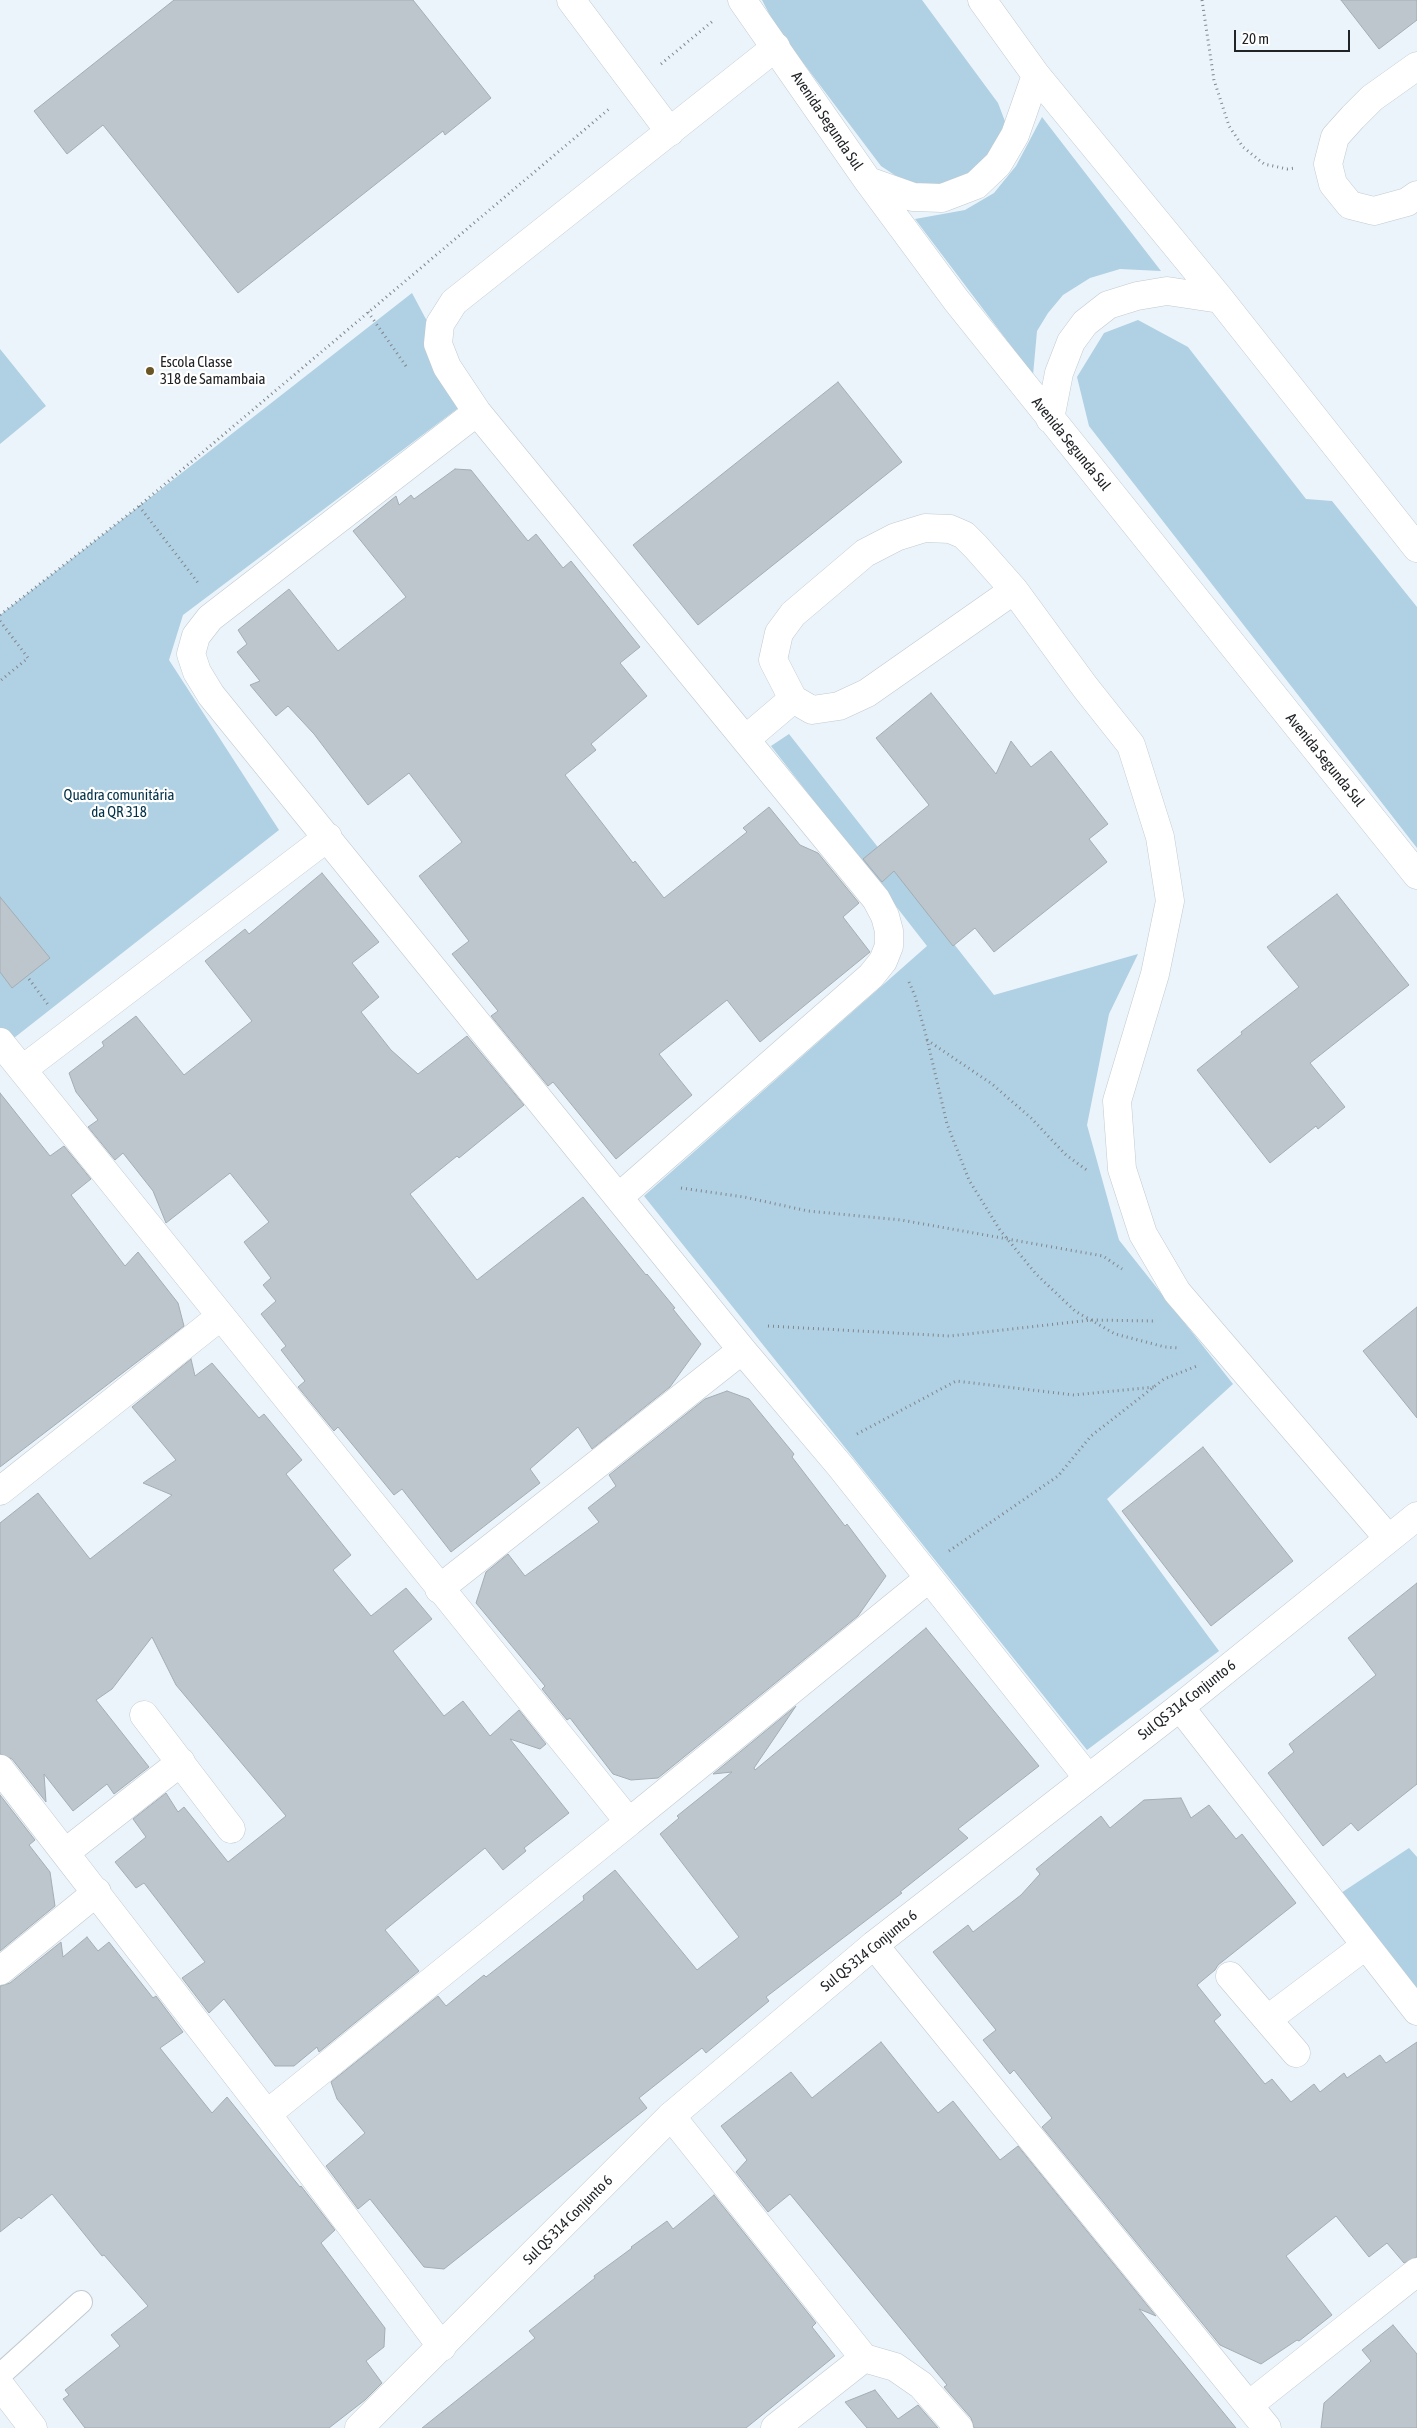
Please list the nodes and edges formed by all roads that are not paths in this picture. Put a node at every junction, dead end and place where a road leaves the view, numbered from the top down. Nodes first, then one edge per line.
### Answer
1 (571, 0) edge
2 (742, 0) edge
3 (982, 0) edge
4 (776, 47) junction
5 (1417, 66) edge
6 (1036, 75) junction
7 (670, 132) junction
8 (868, 181) junction
9 (1417, 195) edge
10 (1220, 299) junction
11 (477, 412) junction
12 (1050, 419) junction
13 (1417, 548) edge
14 (1014, 590) junction
15 (794, 699) junction
16 (746, 738) junction
17 (328, 837) junction
18 (1417, 875) edge
19 (0, 1042) edge
20 (23, 1069) junction
21 (619, 1197) junction
22 (221, 1316) junction
23 (742, 1350) junction
24 (0, 1491) edge
25 (1417, 1516) edge
26 (1388, 1538) junction
27 (928, 1579) junction
28 (439, 1589) junction
29 (1180, 1708) junction
30 (144, 1715) dead end
31 (181, 1762) junction
32 (0, 1769) edge
33 (1088, 1778) junction
34 (629, 1822) junction
35 (231, 1829) dead end
36 (66, 1852) junction
37 (97, 1892) junction
38 (874, 1945) junction
39 (1366, 1946) junction
40 (0, 1971) edge
41 (1230, 1976) dead end
42 (1417, 2011) edge
43 (1268, 2019) junction
44 (1296, 2053) dead end
45 (267, 2114) junction
46 (671, 2116) junction
47 (1417, 2272) edge
48 (81, 2302) dead end
49 (442, 2347) junction
50 (864, 2358) junction
51 (0, 2375) edge
52 (0, 2385) edge
53 (1249, 2405) junction
54 (33, 2428) edge
55 (359, 2428) edge
56 (775, 2428) edge
57 (959, 2428) edge
58 (1267, 2428) edge

1 - 7 street
2 - 4 street, Avenida Segunda Sul
3 - 6 street
4 - 7 street
4 - 8 street, Avenida Segunda Sul
5 - 9 street
6 - 8 street
6 - 10 street
7 - 11 street
8 - 12 street, Avenida Segunda Sul
10 - 12 street
10 - 13 street
11 - 16 street
11 - 17 street
12 - 18 street, Avenida Segunda Sul
14 - 15 street
14 - 15 street
14 - 26 street
15 - 16 street
16 - 21 street
17 - 20 street
17 - 21 street
19 - 20 street
20 - 22 street
21 - 23 street
22 - 24 street
22 - 28 street
23 - 27 street
23 - 28 street
25 - 26 street, Sul QS 314 Conjunto 6
26 - 29 street, Sul QS 314 Conjunto 6
27 - 33 street
27 - 34 street
28 - 34 street
29 - 33 street, Sul QS 314 Conjunto 6
29 - 39 street
30 - 31 street
31 - 35 street
31 - 36 street
32 - 36 street
33 - 38 street, Sul QS 314 Conjunto 6
34 - 45 street
36 - 37 street
37 - 40 street
37 - 45 street
38 - 46 street, Sul QS 314 Conjunto 6
38 - 53 street
39 - 42 street
39 - 43 street
41 - 43 street
43 - 44 street
45 - 49 street
46 - 49 street, Sul QS 314 Conjunto 6
46 - 50 street
47 - 53 street
48 - 51 lane
49 - 55 street, Sul QS 314 Conjunto 6
50 - 56 street
50 - 57 street
52 - 54 street
53 - 58 street

